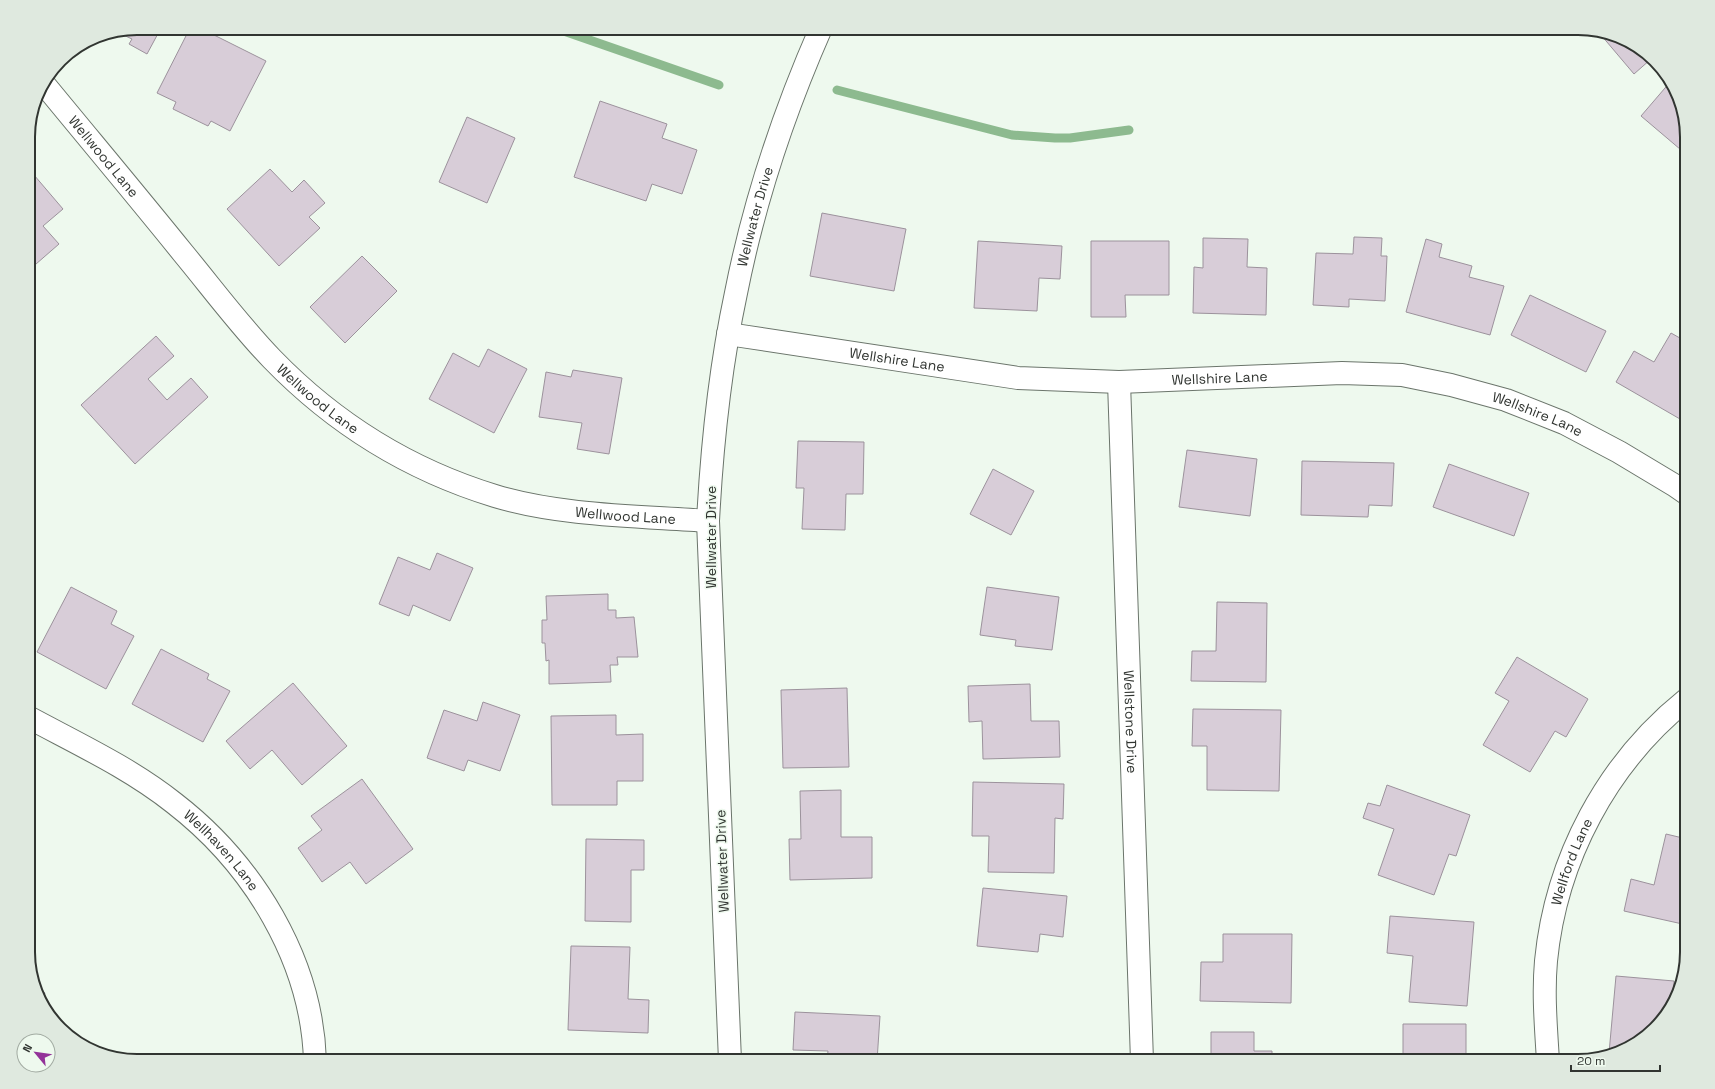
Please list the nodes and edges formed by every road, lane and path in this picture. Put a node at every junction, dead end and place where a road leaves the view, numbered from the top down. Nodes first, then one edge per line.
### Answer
1 (818, 35) edge
2 (48, 89) edge
3 (728, 334) junction
4 (1119, 382) junction
5 (1680, 489) edge
6 (708, 521) junction
7 (1680, 706) edge
8 (35, 721) edge
9 (315, 1054) edge
10 (730, 1054) edge
11 (1142, 1054) edge
12 (1548, 1054) edge

1 - 3 street, Wellwater Drive
2 - 6 street, Wellwood Lane
3 - 4 street, Wellshire Lane
3 - 6 street, Wellwater Drive
4 - 5 street, Wellshire Lane
4 - 11 street, Wellstone Drive
6 - 10 street, Wellwater Drive
7 - 12 street, Wellford Lane
8 - 9 street, Wellhaven Lane

